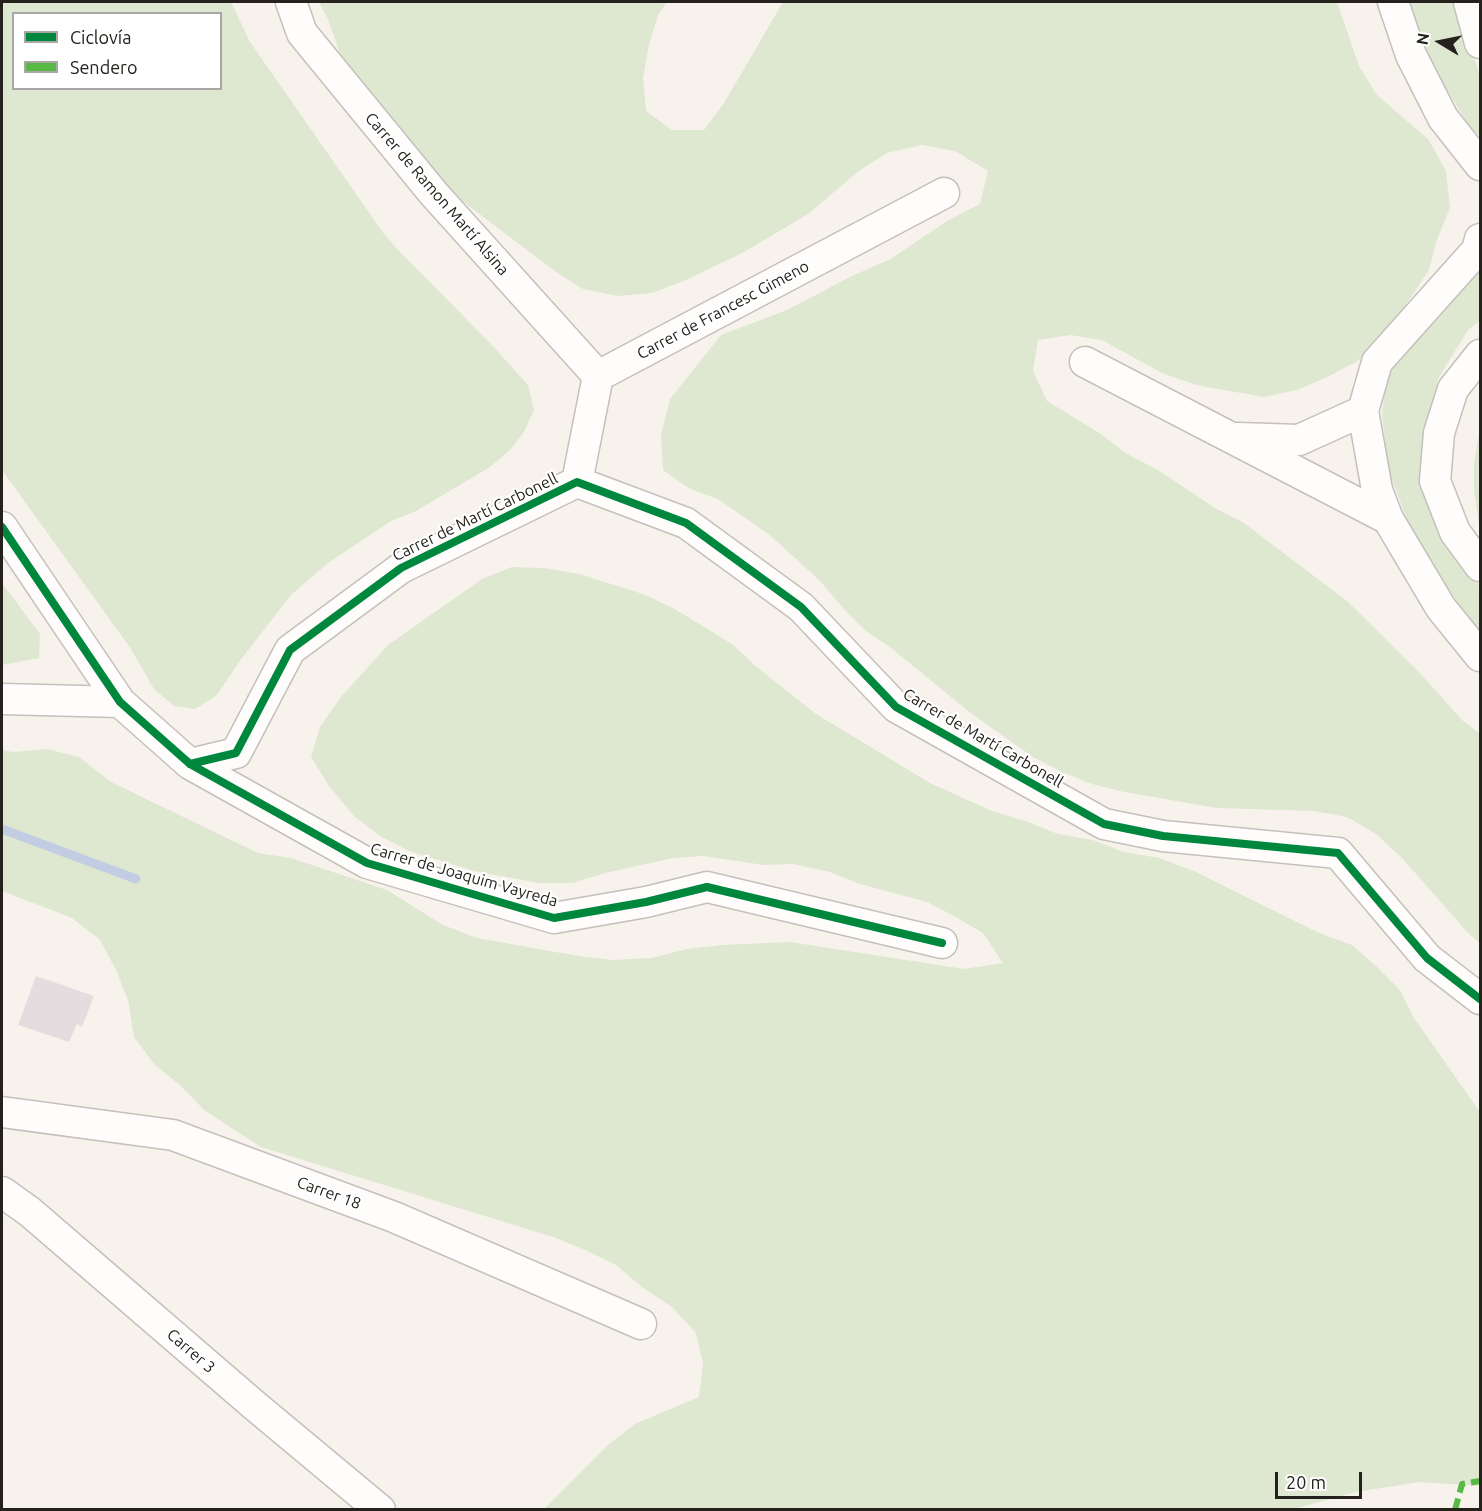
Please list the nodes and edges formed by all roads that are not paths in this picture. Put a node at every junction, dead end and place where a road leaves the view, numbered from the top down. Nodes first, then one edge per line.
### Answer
1 (291, 2) edge
2 (1393, 2) edge
3 (1469, 2) edge
4 (1480, 43) edge
5 (1480, 165) edge
6 (944, 193) dead end
7 (1480, 239) edge
8 (1480, 355) edge
9 (1085, 362) dead end
10 (598, 376) junction
11 (1363, 411) junction
12 (1228, 438) junction
13 (577, 482) junction
14 (1388, 519) junction
15 (2, 527) edge
16 (1480, 566) edge
17 (1480, 656) edge
18 (2, 699) edge
19 (120, 702) junction
20 (190, 764) junction
21 (942, 943) dead end
22 (1480, 999) edge
23 (2, 1112) edge
24 (2, 1192) edge
25 (641, 1324) dead end
26 (380, 1509) edge

1 - 10 street, Carrer de Ramon Martí Alsina
2 - 5 street
3 - 4 street
6 - 10 street, Carrer de Francesc Gimeno
7 - 11 street
8 - 16 street
9 - 12 street
10 - 13 street
11 - 12 street
11 - 14 street
12 - 14 street
13 - 20 street, Carrer de Martí Carbonell
13 - 22 street, Carrer de Martí Carbonell
14 - 17 street
15 - 19 street, Carrer de Joaquim Vayreda
18 - 19 street
19 - 20 street, Carrer de Joaquim Vayreda
20 - 21 street, Carrer de Joaquim Vayreda
23 - 25 street, Carrer 18
24 - 26 street, Carrer 3

